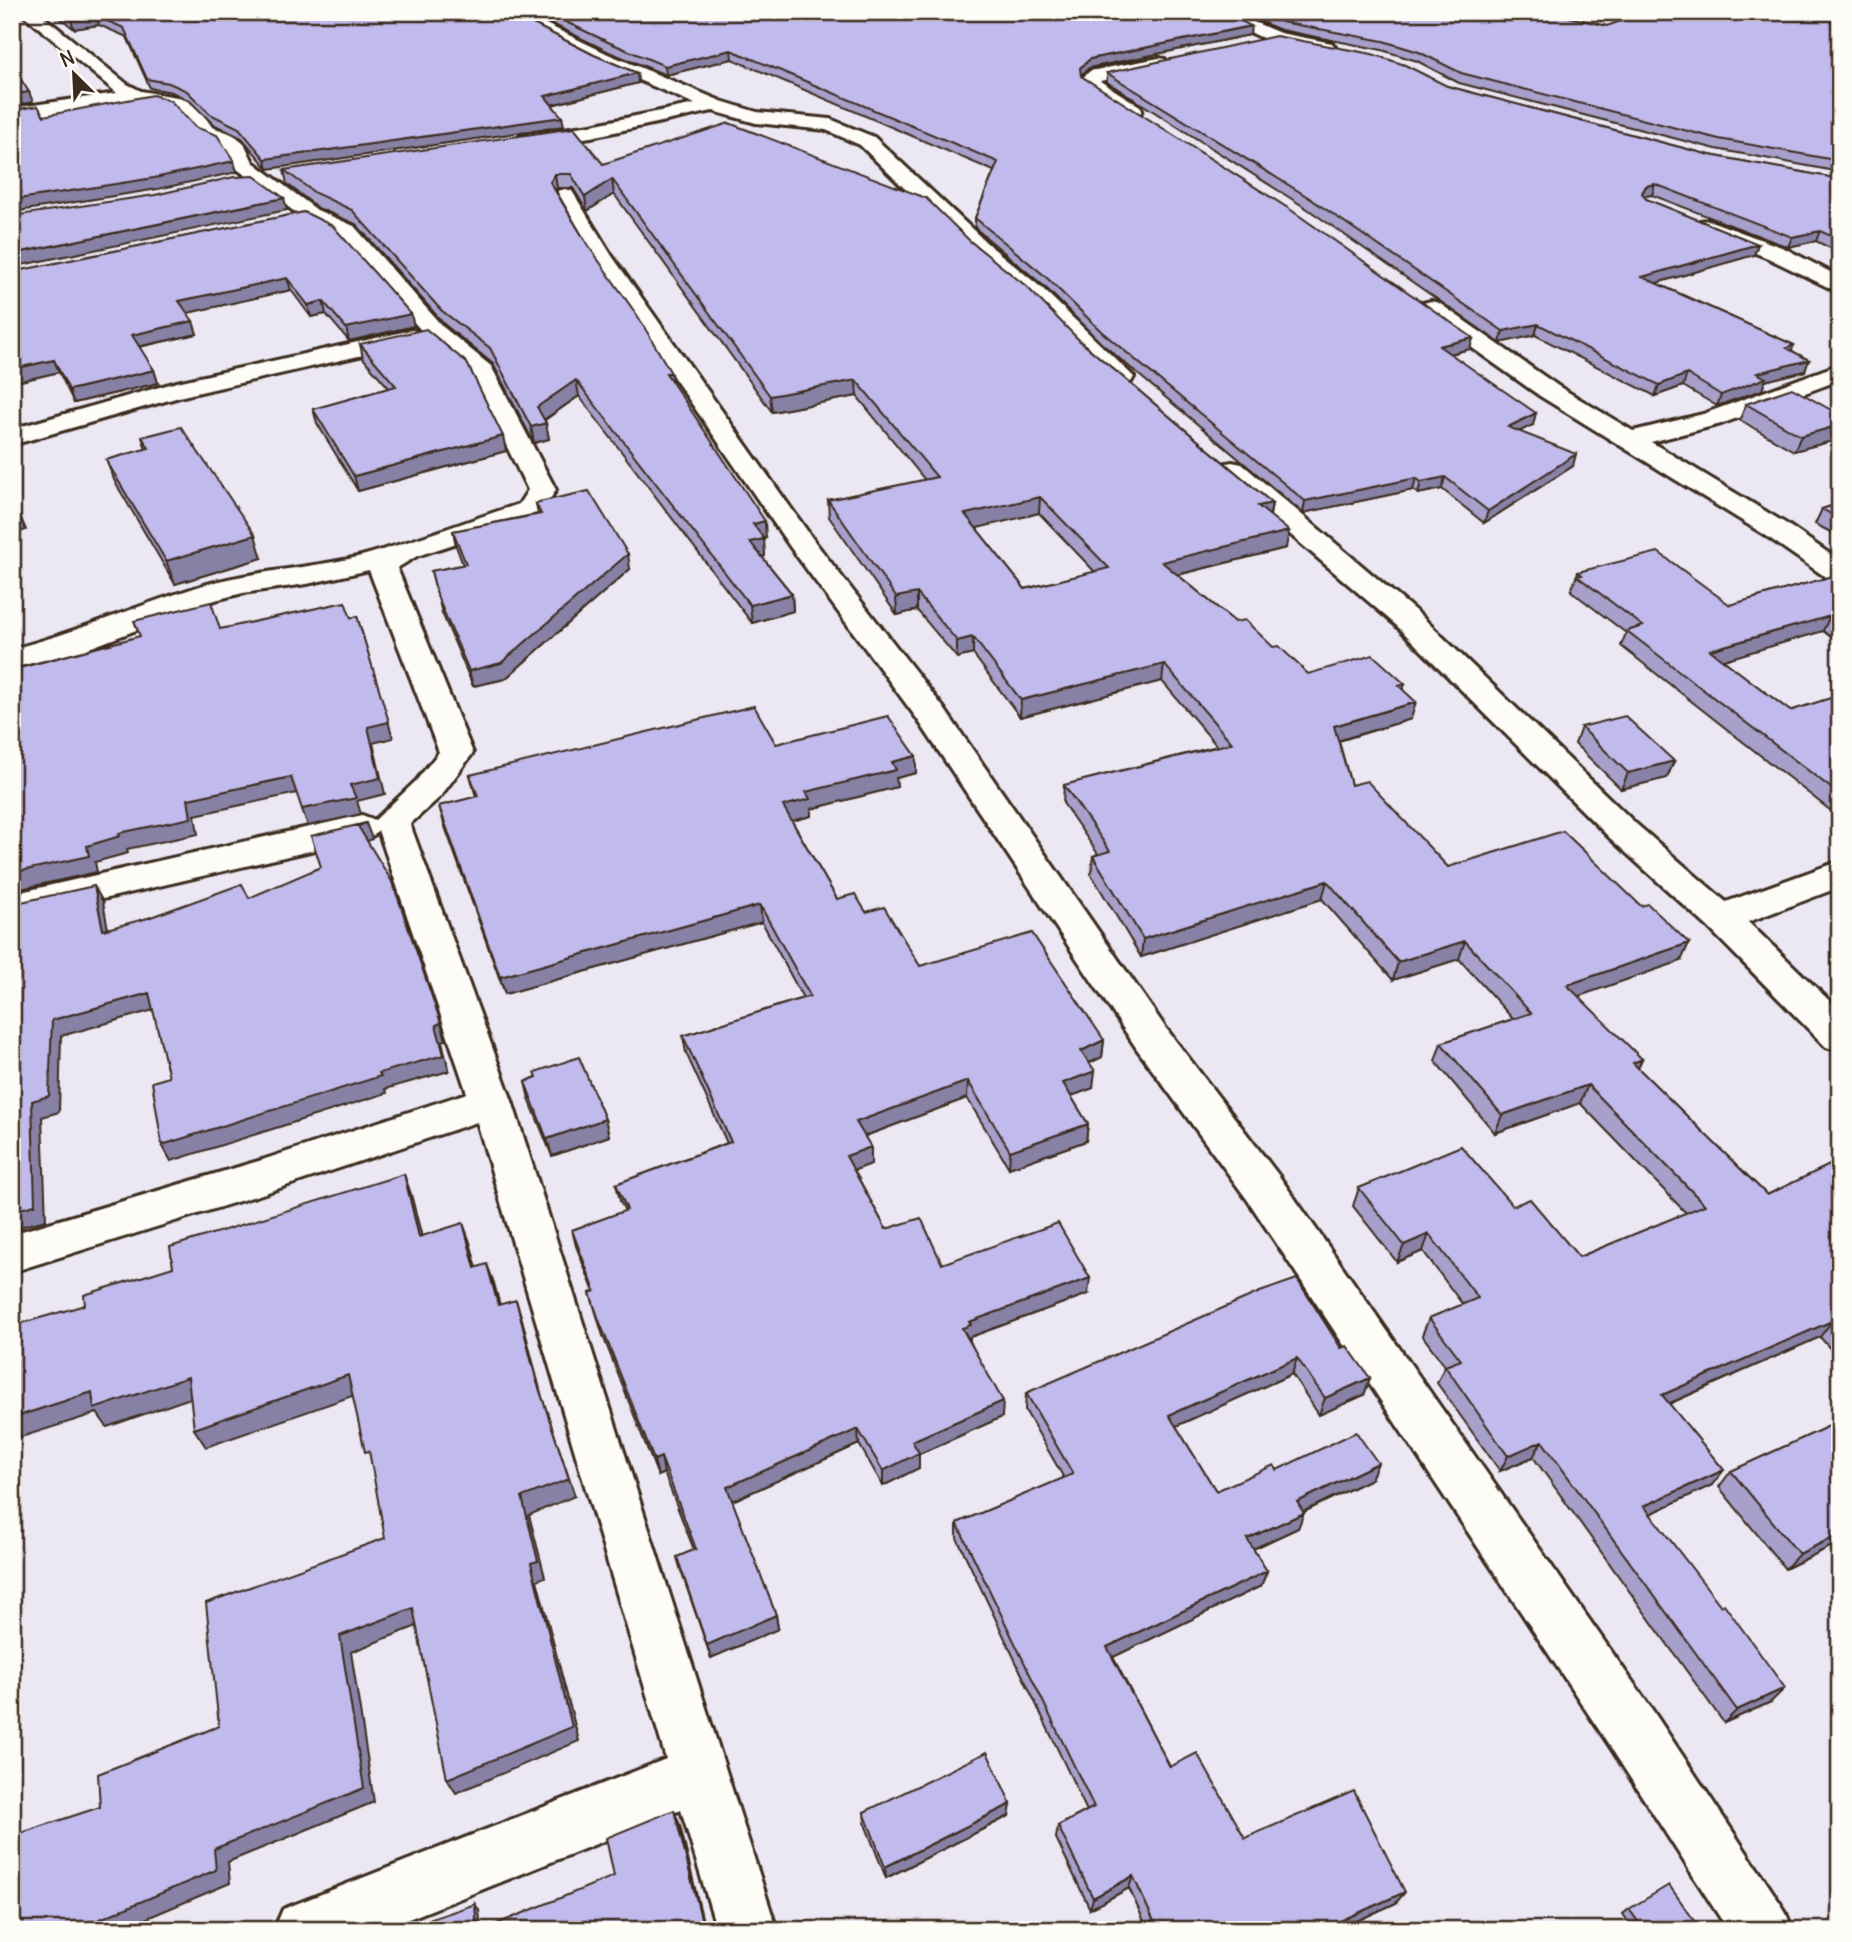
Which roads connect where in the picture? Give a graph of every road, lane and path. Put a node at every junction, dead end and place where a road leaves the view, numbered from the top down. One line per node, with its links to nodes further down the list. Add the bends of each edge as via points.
1 (28, 12): 8 (street)
2 (507, 12): 9 (street)
3 (1215, 12): 4 (street)
4 (1275, 37): 5 (street); 6 (street)
5 (1239, 46)
6 (1350, 52)
7 (1180, 59): 11 (street, via 1090,79)
8 (136, 96): 10 (street); 17 (street, via 176,102 194,115 205,131 237,147 244,165 263,178 296,217 346,231)
9 (714, 105): 12 (street); 19 (street, via 756,117 830,125 867,141)
10 (12, 114)
11 (1152, 122)
12 (512, 142)
13 (565, 195): 36 (street, via 602,257 797,537 931,714 1151,1038 1264,1189)
14 (1688, 218): 15 (street, via 1776,253)
15 (1840, 286)
16 (1415, 298): 21 (street)
17 (435, 332): 20 (street, via 177,390); 23 (street, via 482,371 542,490 529,510)
18 (1840, 371): 21 (street, via 1725,415)
19 (1143, 395)
20 (12, 437)
21 (1629, 440): 24 (street)
22 (1206, 449): 29 (street, via 1408,620 1623,831)
23 (391, 557): 25 (street, via 241,584 73,643); 26 (street, via 382,567 456,753 428,789)
24 (1840, 574)
25 (12, 659)
26 (392, 821): 28 (street); 31 (street)
27 (1840, 873): 29 (street)
28 (12, 907)
29 (1721, 918): 30 (street)
30 (1840, 1036)
31 (491, 1101): 32 (street); 33 (street)
32 (12, 1253)
33 (701, 1774): 34 (street); 35 (street)
34 (304, 1930)
35 (747, 1930)
36 (1763, 1930)

